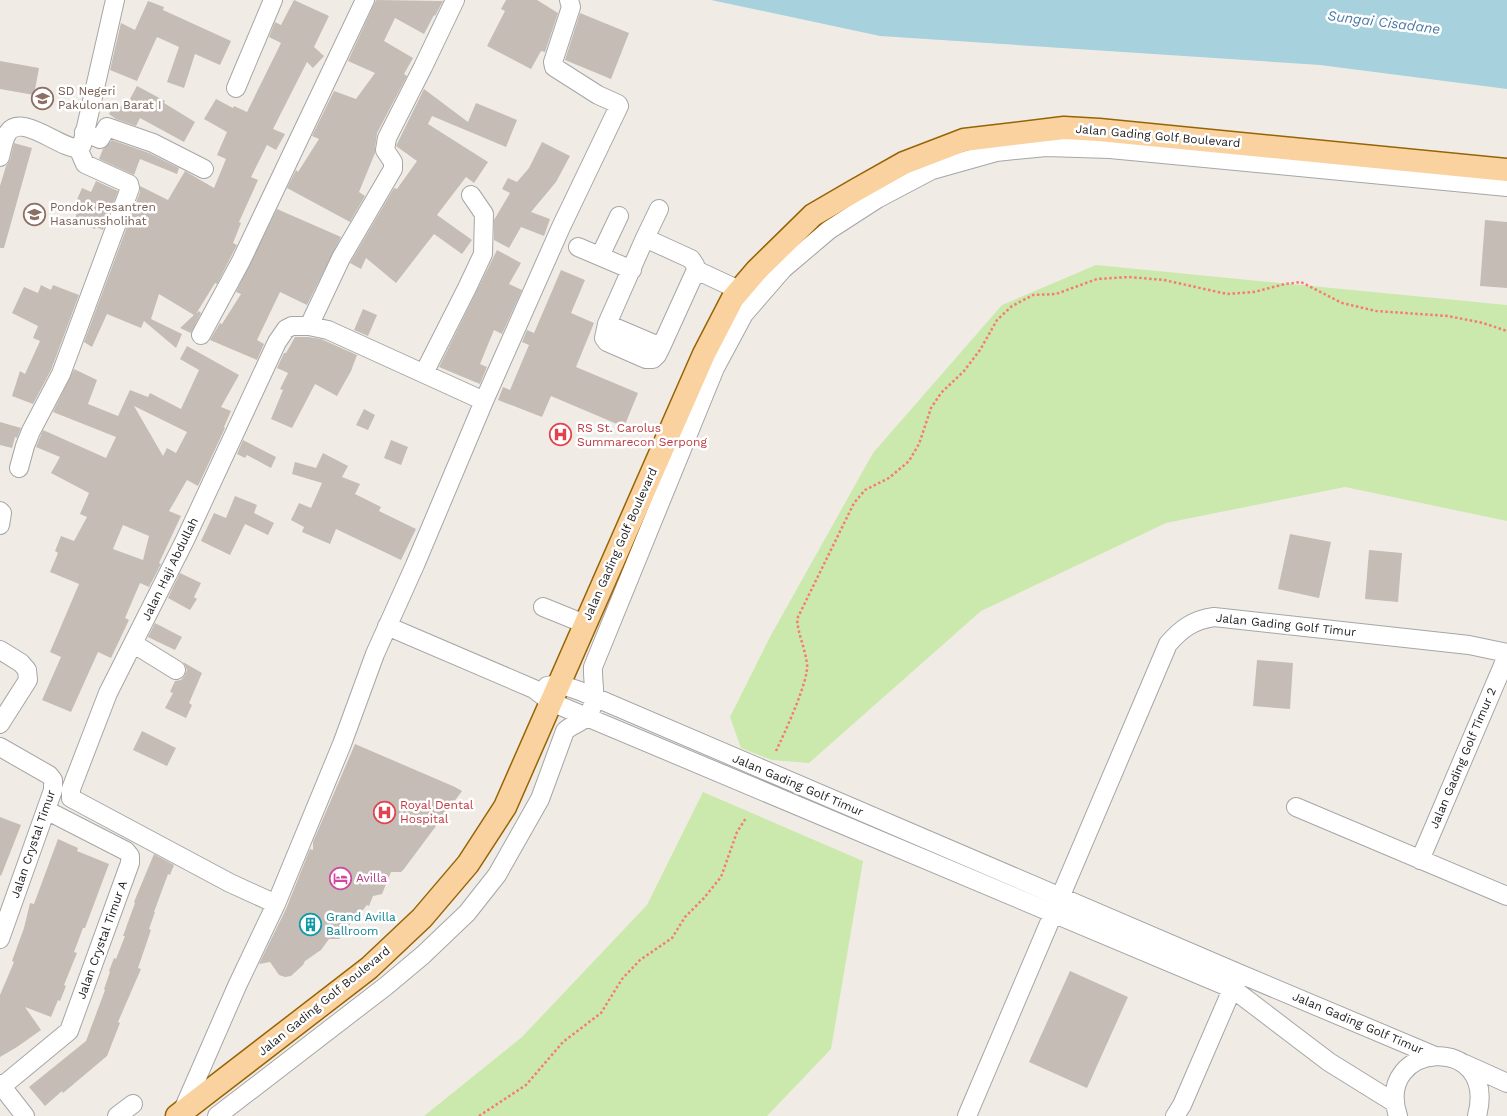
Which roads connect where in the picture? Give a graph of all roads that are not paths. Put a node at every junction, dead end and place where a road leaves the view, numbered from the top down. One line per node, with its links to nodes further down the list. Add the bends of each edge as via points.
1 (115, 0): 7 (street)
2 (274, 0): 6 (street)
3 (365, 0): 22 (street)
4 (455, 0): 21 (street, via 387,138 385,150 393,162 393,169 341,258)
5 (570, 0): 24 (street, via 571,7 552,62 554,67 619,106)
6 (236, 88)
7 (81, 140): 8 (street, via 71,147 45,134 18,126 6,135); 9 (street, via 100,139 107,127 153,143); 25 (street, via 85,164 129,184 130,188 62,374 24,446)
8 (0, 157)
9 (204, 169)
10 (1507, 170): 20 (main road, Jalan Gading Golf Boulevard, via 1064,128 964,140 904,163 813,216)
11 (1507, 187): 36 (street, Jalan Gading Golf Boulevard, via 1110,149 1046,147 996,152 932,170 877,198 829,230 783,269 744,314 715,368 593,667)
12 (471, 195): 23 (street, via 484,214 483,254)
13 (659, 209): 15 (street)
14 (618, 216): 17 (street)
15 (645, 238): 18 (street); 19 (street, via 691,259)
16 (578, 247): 17 (street)
17 (600, 256): 18 (street)
18 (632, 270): 19 (street, via 607,324 604,338 653,360 662,347)
19 (696, 270): 20 (street)
20 (739, 290): 30 (main road, Jalan Gading Golf Boulevard, via 704,354)
21 (309, 326): 23 (street, Jalan Haji Abdullah, via 328,330); 31 (street, Jalan Haji Abdullah, via 292,326 280,335)
22 (201, 335)
23 (424, 373): 24 (street, Jalan Haji Abdullah)
24 (484, 401): 29 (street)
25 (19, 468)
26 (0, 511): 27 (street)
27 (0, 525)
28 (541, 611): 30 (street)
29 (387, 626): 35 (street, Jalan Gading Golf Timur); 45 (street)
30 (583, 629): 35 (main road, Jalan Gading Golf Boulevard)
31 (134, 644): 34 (street); 45 (street, Jalan Haji Abdullah, via 108,693 71,789 71,798)
32 (0, 650): 38 (street, via 21,663 27,670 28,680)
33 (1507, 655): 42 (street, Jalan Gading Golf Timur 2); 44 (street, Jalan Gading Golf Timur, via 1468,645 1214,617 1201,619 1178,632 1168,644)
34 (176, 670)
35 (548, 691): 36 (street, Jalan Gading Golf Timur); 37 (street, Jalan Gading Golf Timur); 55 (main road, Jalan Gading Golf Boulevard, via 505,808 468,864 422,918 369,968)
36 (595, 698): 37 (street, Jalan Gading Golf Boulevard); 44 (street, Jalan Gading Golf Timur)
37 (587, 716): 46 (street, Jalan Gading Golf Timur); 58 (street, Jalan Gading Golf Boulevard, via 565,731 540,799 497,875 467,913 386,986)
38 (0, 724)
39 (0, 747): 41 (street, Jalan Crystal Timur, via 53,780)
40 (1296, 806): 42 (street)
41 (46, 810): 47 (street, Jalan Crystal Timur); 52 (street, Jalan Crystal Timur A, via 126,851 130,863 70,1031)
42 (1420, 860): 43 (street)
43 (1507, 896)
44 (1060, 897): 46 (street); 48 (street, Jalan Gading Golf Timur)
45 (276, 904): 55 (street)
46 (1052, 913): 48 (street, Jalan Gading Golf Timur); 59 (street)
47 (0, 939)
48 (1235, 981): 49 (street, Jalan Gading Golf Timur); 54 (street, Jalan Gading Golf Timur, via 1329,1062); 60 (street)
49 (1435, 1056): 50 (street, Jalan Gading Golf Timur, via 1450,1057); 54 (street, Jalan Gading Golf Timur, via 1422,1058 1400,1076)
50 (1462, 1063): 51 (street, Jalan Gading Golf Timur); 61 (street, via 1473,1074 1479,1087)
51 (1507, 1083)
52 (1, 1086): 56 (street)
53 (133, 1104): 57 (street)
54 (1396, 1110)
55 (179, 1114)
56 (25, 1116)
57 (117, 1116)
58 (217, 1116)
59 (967, 1116)
60 (1175, 1116)
61 (1477, 1116)

